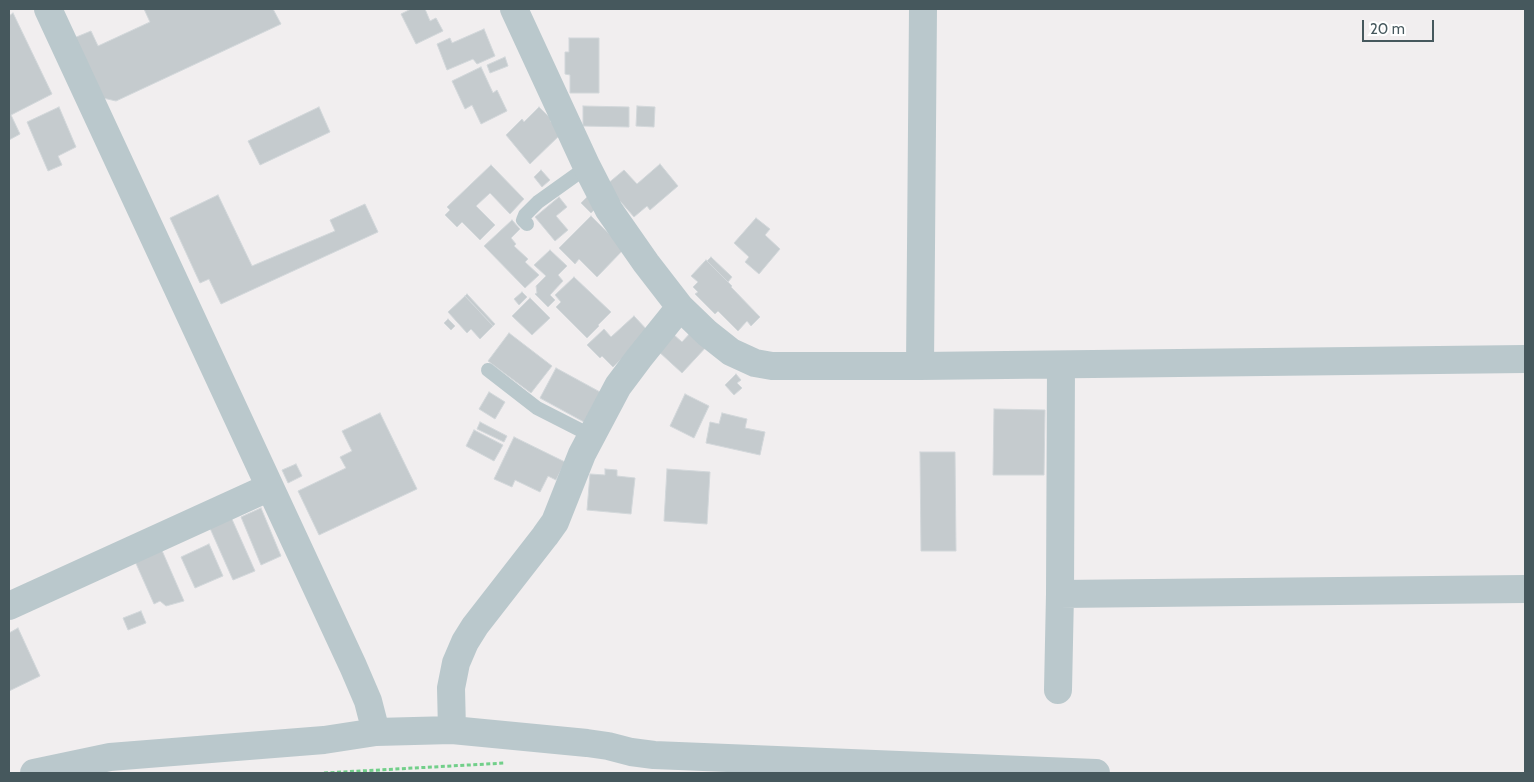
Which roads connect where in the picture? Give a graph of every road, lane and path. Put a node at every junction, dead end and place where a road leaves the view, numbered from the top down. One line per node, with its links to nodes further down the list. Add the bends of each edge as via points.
1 (48, 9): 12 (street)
2 (514, 9): 4 (street)
3 (923, 9): 9 (street)
4 (587, 167): 5 (lane, via 538,202 525,215); 6 (street, via 609,210)
5 (527, 224)
6 (680, 308): 9 (street, via 731,352 755,363 772,366); 11 (street, via 618,386)
7 (1525, 359): 8 (street)
8 (1060, 364): 9 (street); 14 (street)
9 (920, 366)
10 (488, 370): 11 (lane, via 537,408)
11 (592, 436): 17 (street, via 554,522 465,642 451,688)
12 (270, 487): 15 (street); 18 (street, via 353,666 368,701)
13 (1525, 589): 14 (street)
14 (1060, 594): 16 (street)
15 (9, 606)
16 (1058, 690)
17 (452, 730): 18 (street); 22 (street, via 608,746 654,755)
18 (376, 732): 20 (street, via 324,740 110,757)
19 (510, 763): 21 (path)
20 (34, 773)
21 (324, 773)
22 (1096, 773)

